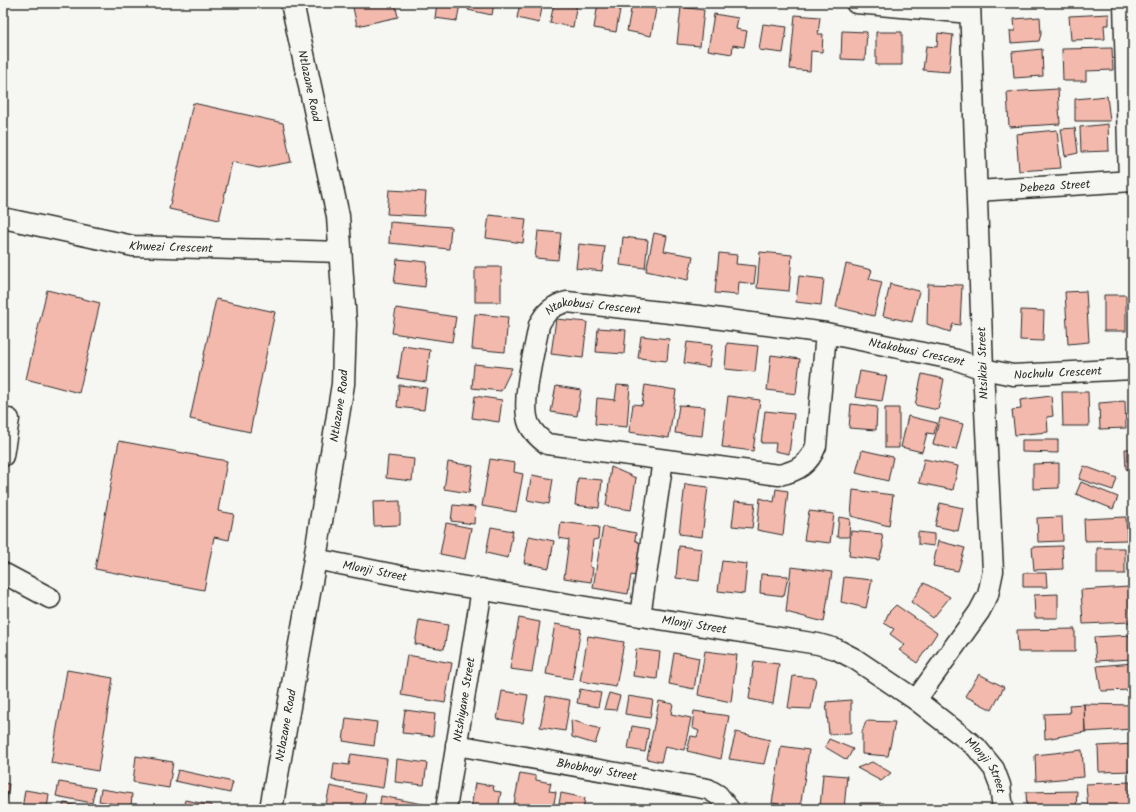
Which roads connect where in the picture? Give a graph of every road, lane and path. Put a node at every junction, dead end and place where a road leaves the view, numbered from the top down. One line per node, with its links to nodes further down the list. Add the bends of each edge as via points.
1 (292, 3): 8 (street, Ntlazane Road, via 338,216)
2 (856, 3): 4 (street)
3 (1124, 3): 5 (street)
4 (970, 8): 6 (street, Ntsikizi Street)
5 (1131, 181): 6 (street, Debeza Street)
6 (977, 191): 10 (street, Ntsikizi Street)
7 (3, 218): 8 (street, Khwezi Crescent, via 133,246)
8 (341, 252): 15 (street, Ntlazane Road, via 345,323 343,384)
9 (826, 333): 10 (street, Ntakobusi Crescent, via 957,360); 14 (street, Ntakobusi Crescent, via 816,446 812,457 802,467 779,475); 14 (street, Ntakobusi Crescent, via 567,302 551,308 539,325 526,402 529,424 537,436 548,444)
10 (983, 369): 11 (street, Nochulu Crescent, via 1013,375); 20 (street, Ntsikizi Street, via 993,571 991,583 979,612)
11 (1133, 369)
12 (9, 419): 13 (street)
13 (3, 456)
14 (663, 460): 19 (street)
15 (315, 559): 17 (street, Mlonji Street); 22 (street, Ntlazane Road)
16 (3, 573): 18 (street)
17 (482, 589): 19 (street, Mlonji Street); 21 (street, Ntshiyane Street)
18 (50, 598)
19 (640, 616): 20 (street, Mlonji Street, via 836,649)
20 (916, 700): 25 (street, Mlonji Street, via 976,746 987,758 1000,785)
21 (456, 745): 23 (street, Ntshiyane Street); 24 (street, Bhobhoyi Street, via 708,789 718,795)
22 (271, 809)
23 (446, 809)
24 (729, 809)
25 (1003, 809)

